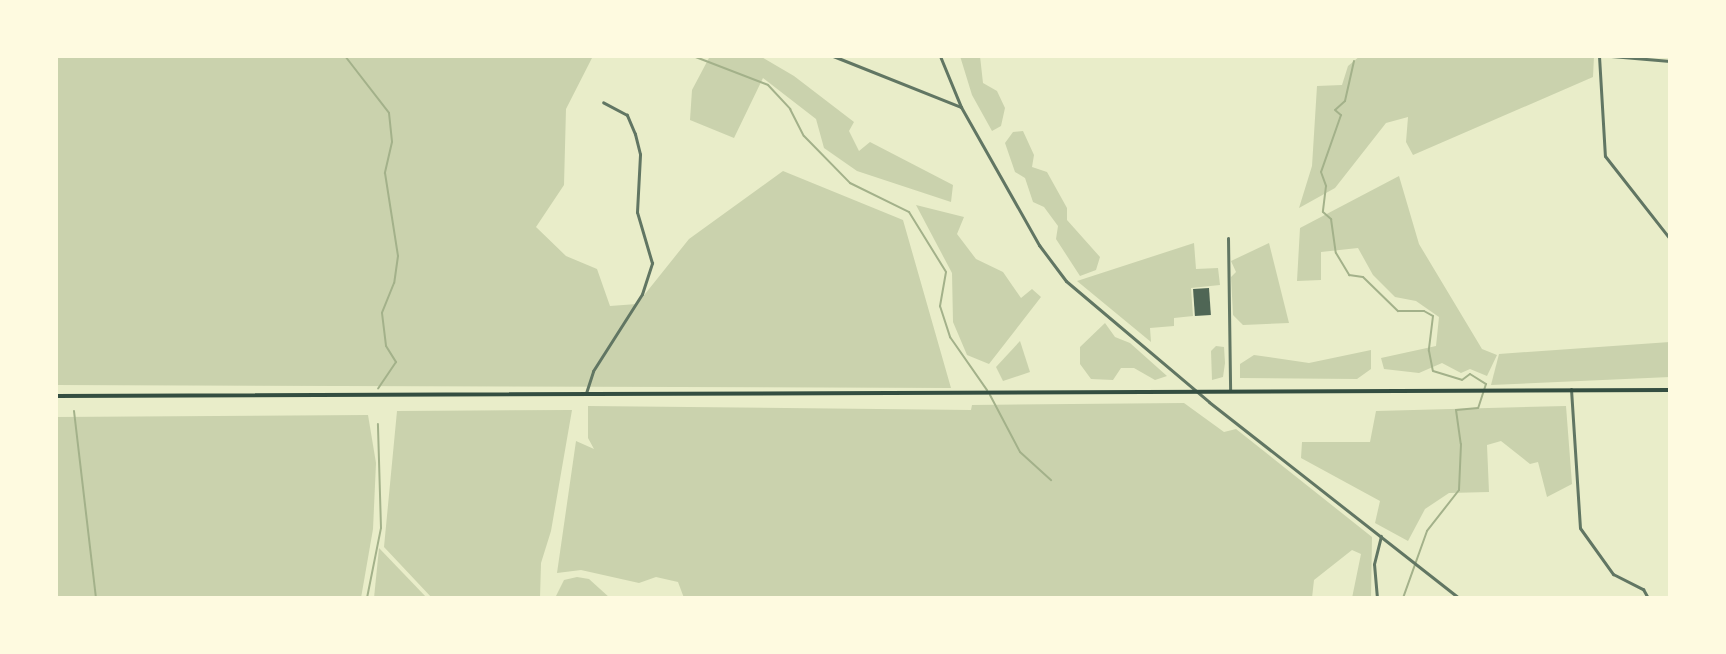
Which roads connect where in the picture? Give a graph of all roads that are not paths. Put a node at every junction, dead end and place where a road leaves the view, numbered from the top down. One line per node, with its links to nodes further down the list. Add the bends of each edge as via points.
1 (833, 56): 7 (street)
2 (940, 56): 7 (street)
3 (1599, 56): 9 (street, via 1605,156)
4 (1611, 56): 5 (street)
5 (1670, 61)
6 (603, 102): 14 (street, via 627,115 635,134 640,154 637,212 652,263 642,294 593,371)
7 (961, 107): 12 (street, via 1057,271)
8 (1228, 238): 13 (street)
9 (1670, 239)
10 (1571, 389): 11 (main road); 13 (main road); 19 (street, via 1580,528 1613,574 1643,589)
11 (1670, 390)
12 (1198, 392): 13 (main road); 14 (main road); 16 (street)
13 (1230, 392)
14 (585, 393): 15 (main road)
15 (56, 396)
16 (1381, 536): 17 (street, via 1374,564); 18 (street)
17 (1377, 598)
18 (1459, 598)
19 (1648, 598)

